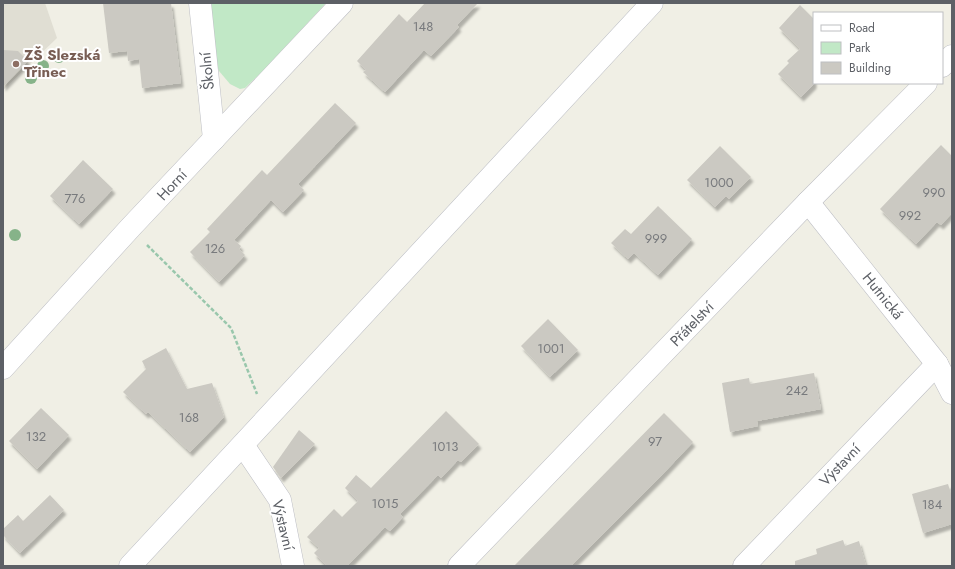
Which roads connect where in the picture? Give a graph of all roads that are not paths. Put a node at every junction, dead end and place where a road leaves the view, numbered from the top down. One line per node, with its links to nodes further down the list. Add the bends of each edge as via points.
1 (200, 3): 7 (street, Školní)
2 (342, 3): 7 (street, Horní)
3 (652, 3): 12 (street)
4 (952, 56): 5 (street)
5 (943, 65)
6 (925, 84): 8 (street, Přátelství)
7 (214, 140): 10 (street, Horní)
8 (808, 202): 9 (street, Hutnická); 15 (street, Přátelství)
9 (937, 364): 11 (street, Hutnická); 16 (street, Výstavní)
10 (3, 368)
11 (952, 393)
12 (243, 445): 13 (street); 14 (street, Výstavní, via 280,500)
13 (130, 566)
14 (293, 566)
15 (459, 566)
16 (744, 566)

